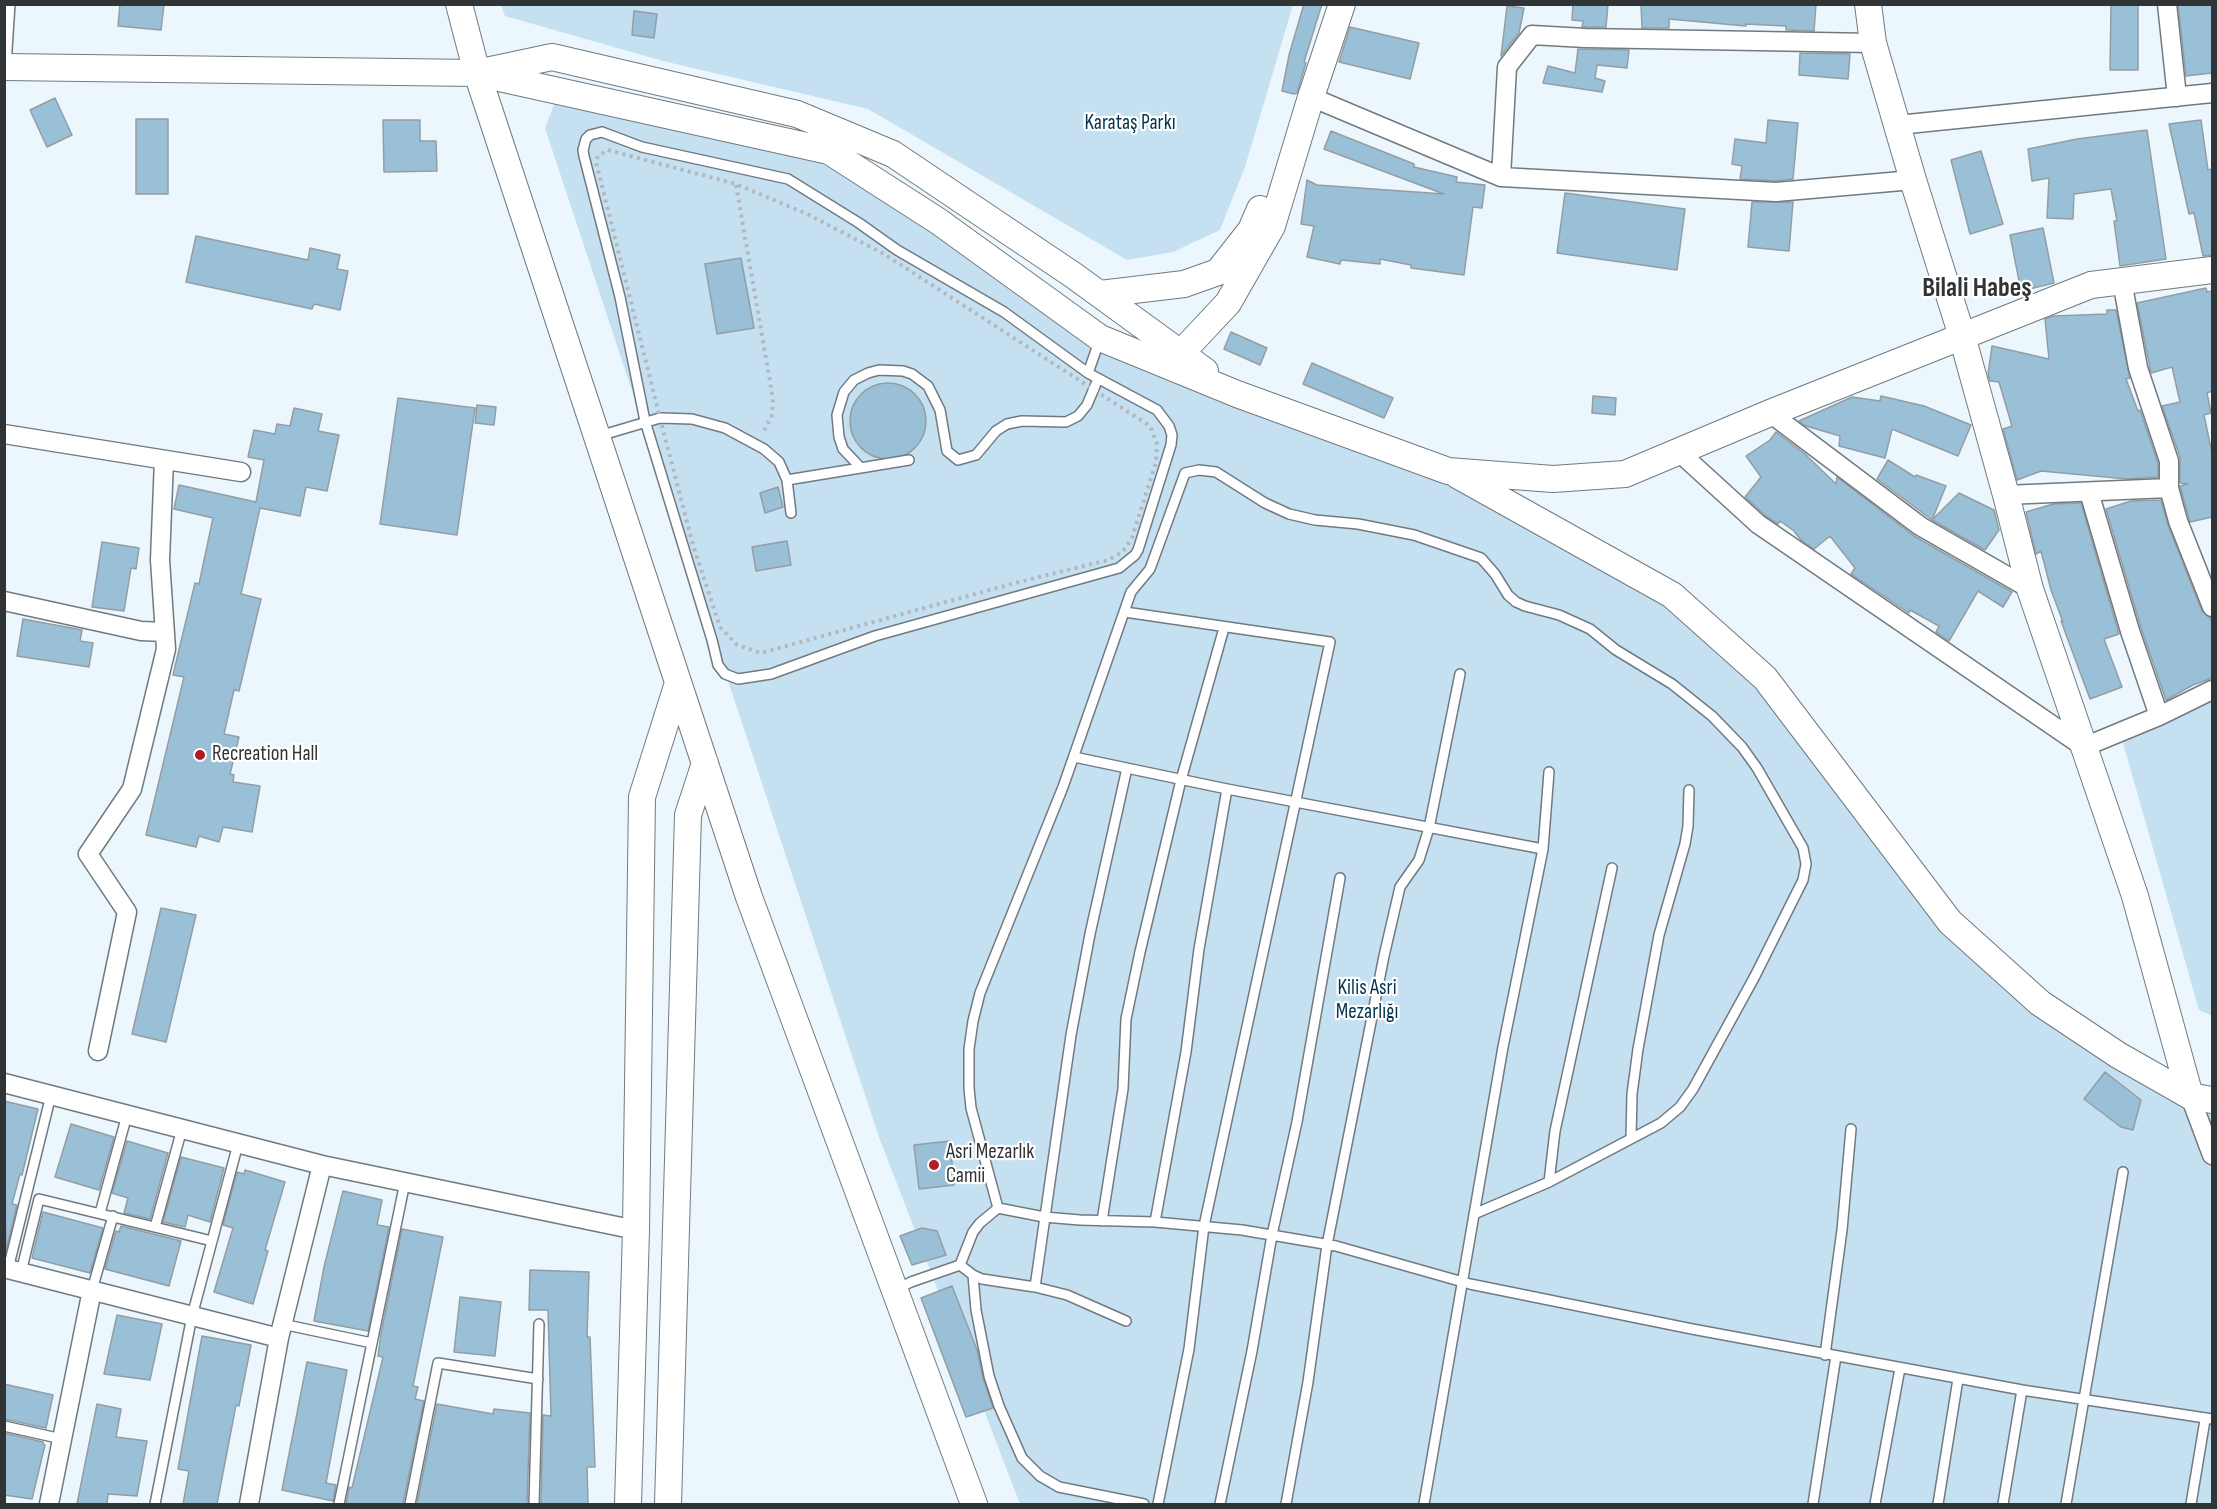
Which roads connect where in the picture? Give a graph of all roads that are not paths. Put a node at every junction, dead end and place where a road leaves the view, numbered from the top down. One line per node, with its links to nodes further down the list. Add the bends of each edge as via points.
1 (10, 4): 7 (lane)
2 (459, 4): 8 (street)
3 (1342, 4): 10 (street)
4 (1868, 4): 6 (street)
5 (2167, 4): 11 (street)
6 (1873, 43): 12 (street); 13 (street, via 1532,35 1507,68)
7 (5, 67): 8 (street)
8 (477, 73): 17 (street, via 552,57 797,114 893,154); 19 (street, via 829,151 938,222); 26 (street)
9 (2212, 93): 11 (street)
10 (1311, 97): 13 (street); 17 (street, via 1251,230 1218,272 1184,284); 20 (street, via 1272,226 1228,303)
11 (2177, 98): 12 (street)
12 (1898, 125): 14 (street)
13 (1501, 177): 14 (street, via 1776,192)
14 (1913, 180): 18 (street)
15 (2212, 270): 16 (street)
16 (2122, 281): 18 (street, via 2091,285); 34 (street, via 2138,368 2169,461)
17 (1100, 294): 20 (street)
18 (1962, 336): 23 (street); 36 (street)
19 (1100, 338): 20 (street); 21 (lane)
20 (1176, 360): 31 (street, via 1238,394)
21 (1088, 374): 22 (lane); 24 (lane, via 1004,312 897,250 788,179 596,133 586,139 583,150 620,297)
22 (1098, 379): 24 (lane, via 1157,410 1172,435 1138,550 1126,564 875,636 771,674 738,679 724,674 718,666); 30 (lane, via 1078,416 1066,422 1007,424 975,455 958,460 947,451 940,410 928,386 903,371 868,373 854,380 844,392 837,415 843,449)
23 (1770, 413): 27 (street); 38 (street, via 1920,526)
24 (645, 421): 26 (lane); 33 (lane, via 675,418 725,428 764,449 778,462)
25 (4, 434): 28 (street)
26 (597, 437): 45 (street)
27 (1679, 452): 31 (street, via 1625,474 1553,479); 48 (street, via 1758,524)
28 (164, 459): 32 (street); 43 (street, via 160,560)
29 (909, 460): 30 (lane)
30 (860, 466): 33 (lane)
31 (1448, 471): 64 (street, via 1672,595 1765,678 1950,922 2040,1003 2118,1055)
32 (241, 472)
33 (788, 480): 37 (lane)
34 (2169, 488): 35 (street); 40 (street)
35 (2089, 492): 36 (street); 47 (street)
36 (2006, 495): 38 (street)
37 (791, 513)
38 (2030, 589): 48 (street)
39 (4, 601): 43 (street, via 141,631)
40 (2212, 607)
41 (1125, 612): 42 (lane); 49 (lane); 68 (lane, via 1131,592 1150,569 1185,473 1208,470 1289,514 1414,536 1481,558 1516,602 1590,629 1672,684 1724,728 1757,768 1803,848 1805,872 1755,976 1687,1099 1672,1115)
42 (1224, 628): 53 (lane); 56 (lane, via 1330,642)
43 (165, 632): 61 (street, via 166,649 132,789 88,854 127,912)
44 (1460, 674): 57 (lane)
45 (678, 683): 50 (street); 84 (street, via 642,797)
46 (2212, 690): 47 (street)
47 (2159, 716): 48 (street)
48 (2084, 747): 64 (street)
49 (1074, 757): 51 (lane); 75 (lane, via 990,966 973,1021 971,1108)
50 (705, 763): 94 (street, via 749,897); 117 (street, via 688,815)
51 (1127, 768): 53 (lane); 79 (lane, via 1077,1002)
52 (1549, 772): 58 (lane)
53 (1181, 780): 54 (lane); 80 (lane, via 1126,1019 1123,1089)
54 (1227, 789): 56 (lane); 81 (lane)
55 (1689, 790): 68 (lane, via 1685,844 1659,935 1638,1049)
56 (1296, 802): 57 (lane); 82 (lane)
57 (1429, 828): 58 (lane); 87 (lane, via 1419,860 1400,887)
58 (1543, 849): 77 (lane)
59 (1612, 868): 74 (lane, via 1556,1131)
60 (1340, 878): 85 (lane, via 1297,1122)
61 (98, 1052)
62 (4, 1083): 63 (street)
63 (51, 1095): 65 (street); 89 (lane)
64 (2201, 1098): 70 (street)
65 (127, 1114): 66 (street); 76 (lane)
66 (182, 1129): 69 (street); 83 (lane)
67 (1851, 1129): 100 (lane)
68 (1631, 1138): 74 (lane)
69 (238, 1144): 71 (street); 86 (lane)
70 (2212, 1155)
71 (322, 1166): 73 (street); 98 (street)
72 (2123, 1172): 106 (lane)
73 (405, 1182): 84 (street); 99 (lane)
74 (1549, 1182): 77 (lane)
75 (998, 1208): 79 (lane); 88 (lane, via 973,1232)
76 (100, 1213): 78 (lane); 89 (lane, via 39,1198)
77 (1474, 1215): 91 (lane)
78 (113, 1216): 83 (lane); 93 (lane)
79 (1044, 1217): 80 (lane); 92 (lane)
80 (1102, 1221): 81 (lane)
81 (1155, 1222): 82 (lane)
82 (1204, 1226): 85 (lane); 120 (lane, via 1189,1350)
83 (155, 1227): 86 (lane)
84 (636, 1230): 116 (street)
85 (1272, 1235): 87 (lane); 121 (lane)
86 (212, 1240): 95 (lane)
87 (1327, 1245): 91 (lane); 122 (lane)
88 (960, 1265): 90 (lane); 94 (lane)
89 (11, 1269): 93 (street)
90 (973, 1275): 92 (lane); 119 (lane, via 989,1376 1022,1458 1040,1476 1059,1487)
91 (1463, 1282): 100 (lane); 123 (lane)
92 (1035, 1287): 96 (lane, via 1067,1295)
93 (92, 1290): 95 (street); 109 (street)
94 (894, 1290): 118 (street)
95 (192, 1316): 98 (street); 111 (lane)
96 (1126, 1321)
97 (539, 1324): 103 (lane)
98 (280, 1331): 99 (lane); 112 (street)
99 (372, 1343): 113 (lane)
100 (1826, 1355): 101 (lane)
101 (1836, 1356): 102 (lane); 124 (lane)
102 (1900, 1368): 104 (lane); 125 (lane)
103 (538, 1379): 114 (lane, via 438,1363); 115 (lane)
104 (1958, 1379): 105 (lane); 126 (lane)
105 (2022, 1390): 106 (lane); 127 (lane)
106 (2083, 1400): 107 (lane); 128 (lane)
107 (2209, 1419): 129 (lane)
108 (4, 1426): 109 (lane)
109 (62, 1439): 110 (street)
110 (49, 1504)
111 (155, 1504)
112 (249, 1504)
113 (339, 1504)
114 (410, 1504)
115 (534, 1504)
116 (628, 1504)
117 (668, 1504)
118 (974, 1504)
119 (1144, 1504)
120 (1158, 1504)
121 (1220, 1504)
122 (1286, 1504)
123 (1424, 1504)
124 (1813, 1504)
125 (1875, 1504)
126 (1938, 1504)
127 (2003, 1504)
128 (2066, 1504)
129 (2191, 1504)

